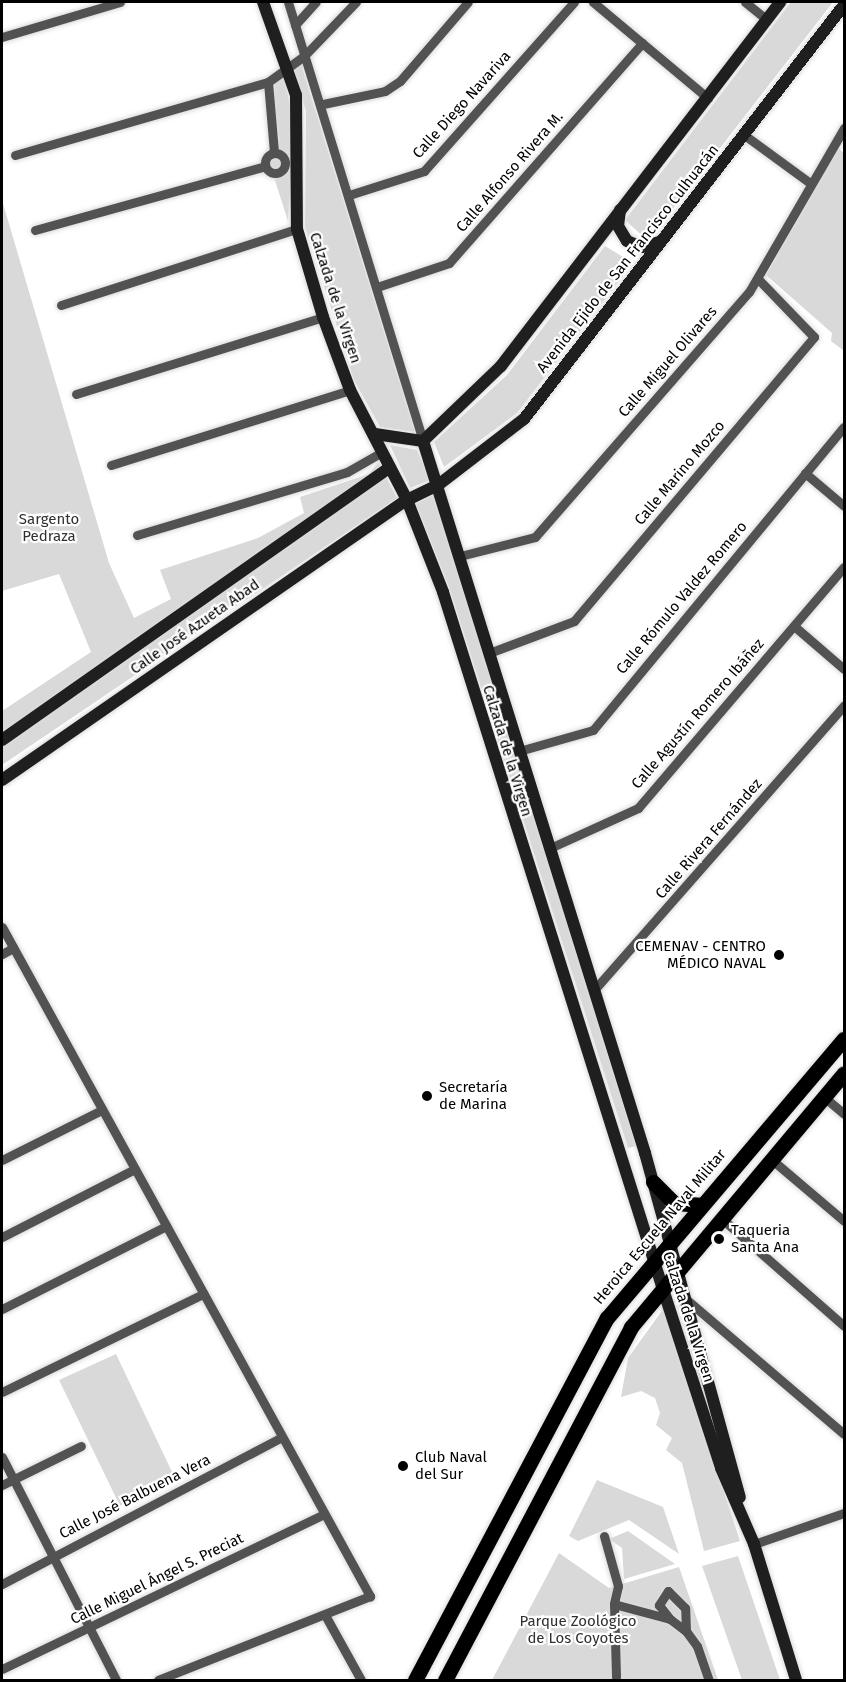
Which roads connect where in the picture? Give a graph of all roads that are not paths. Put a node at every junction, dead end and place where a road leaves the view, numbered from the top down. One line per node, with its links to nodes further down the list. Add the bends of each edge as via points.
1 (120, 2): 14 (street)
2 (263, 2): 17 (main road, Calzada de la Virgen)
3 (288, 2): 13 (street, Calzada de la Virgen)
4 (316, 2): 13 (street)
5 (356, 2): 16 (street)
6 (468, 2): 20 (street, via 400,81 385,91)
7 (574, 2): 28 (street, Calle Diego Navariva, via 424,171)
8 (593, 2): 15 (street)
9 (745, 2): 12 (street)
10 (780, 2): 12 (main road)
11 (844, 6): 22 (main road, Avenida Ejido de San Francisco Culhuacán)
12 (766, 19): 19 (main road)
13 (295, 25): 16 (street, Calzada de la Virgen)
14 (2, 37)
15 (642, 43): 19 (street); 34 (street, Calle Alfonso Rivera M., via 449,263)
16 (304, 56): 17 (street); 20 (street, Calzada de la Virgen)
17 (286, 67): 18 (street); 30 (main road, Calzada de la Virgen, via 296,95 300,143)
18 (268, 82): 24 (street); 25 (street)
19 (708, 98): 29 (main road)
20 (323, 104): 28 (street, Calzada de la Virgen)
21 (844, 128): 23 (street, Calle Miguel Olivares)
22 (743, 134): 27 (street); 32 (main road, Avenida Ejido de San Francisco Culhuacán)
23 (841, 139): 27 (street, Calle Miguel Olivares)
24 (274, 152): 26 (street); 26 (street, via 285,160 284,169 271,173)
25 (15, 155)
26 (265, 166): 31 (street)
27 (810, 183): 33 (street, Calle Miguel Olivares)
28 (350, 195): 34 (street, Calzada de la Virgen)
29 (624, 204): 32 (main road, via 618,226 627,241 648,247); 41 (main road, via 501,366)
30 (297, 229): 35 (street); 36 (main road, Calzada de la Virgen)
31 (35, 230)
32 (666, 235): 46 (main road, Avenida Ejido de San Francisco Culhuacán, via 524,419)
33 (758, 279): 50 (street, Calle Miguel Olivares, via 535,537); 53 (street, Calle Marino Mozco, via 814,337 574,621)
34 (377, 287): 41 (street, Calzada de la Virgen)
35 (61, 305)
36 (323, 317): 37 (main road, Calzada de la Virgen); 38 (street)
37 (350, 390): 40 (main road, Calzada de la Virgen); 43 (street)
38 (76, 394)
39 (844, 427): 45 (street, Calle Rómulo Valdez Romero)
40 (375, 434): 41 (main road); 42 (main road, Calzada de la Virgen)
41 (423, 441): 46 (main road, Calzada de la Virgen)
42 (382, 452): 44 (main road, Calzada de la Virgen); 49 (street, via 346,472)
43 (111, 465)
44 (390, 467): 47 (main road, Calzada de la Virgen); 56 (main road, Calle José Azueta Abad)
45 (805, 473): 48 (street); 59 (street, Calle Rómulo Valdez Romero, via 593,730)
46 (438, 485): 47 (main road, Avenida Ejido de San Francisco Culhuacán); 50 (main road, Calzada de la Virgen)
47 (407, 500): 60 (main road, Calle José Azueta Abad); 81 (main road, Calzada de la Virgen, via 442,592)
48 (844, 506)
49 (137, 535)
50 (460, 556): 53 (main road, Calzada de la Virgen)
51 (844, 567): 52 (street, Calle Agustín Romero Ibáñez)
52 (794, 626): 54 (street); 61 (street, Calle Agustín Romero Ibáñez, via 638,808)
53 (489, 652): 59 (main road, Calzada de la Virgen)
54 (844, 669)
55 (844, 705): 65 (street, Calle Rivera Fernández)
56 (21, 726): 57 (street); 58 (main road, Calle José Azueta Abad)
57 (2, 731)
58 (2, 740)
59 (519, 751): 61 (main road, Calzada de la Virgen)
60 (2, 780)
61 (550, 848): 65 (main road, Calzada de la Virgen)
62 (2, 927): 63 (street)
63 (13, 948): 64 (street); 69 (street)
64 (2, 954)
65 (594, 990): 74 (main road, Calzada de la Virgen)
66 (844, 1039): 75 (main road, Heroica Escuela Naval Militar)
67 (844, 1073): 68 (main road)
68 (824, 1097): 70 (street); 71 (main road)
69 (102, 1110): 72 (street); 73 (street)
70 (844, 1114)
71 (771, 1159): 76 (main road); 77 (street)
72 (2, 1160)
73 (135, 1169): 78 (street); 79 (street)
74 (653, 1182): 75 (main road, via 674,1203); 80 (main road, Calzada de la Virgen)
75 (700, 1205): 80 (main road, Heroica Escuela Naval Militar)
76 (720, 1217): 82 (main road); 87 (street)
77 (844, 1221)
78 (166, 1226): 84 (street); 86 (street)
79 (2, 1237)
80 (669, 1240): 81 (main road, Heroica Escuela Naval Militar); 82 (main road, Calzada de la Virgen)
81 (654, 1260): 83 (main road, Calzada de la Virgen); 99 (main road, Heroica Escuela Naval Militar, via 607,1318)
82 (677, 1267): 83 (main road); 85 (main road, Calzada de la Virgen)
83 (662, 1286): 95 (main road, Calzada de la Virgen, via 721,1468); 101 (main road, via 611,1360)
84 (203, 1294): 88 (street); 90 (street)
85 (687, 1300): 89 (street); 95 (main road, Calzada de la Virgen)
86 (2, 1309)
87 (844, 1326)
88 (2, 1392)
89 (844, 1434)
90 (282, 1437): 97 (street); 102 (street, Calle José Balbuena Vera)
91 (81, 1446): 93 (street)
92 (2, 1457): 93 (street)
93 (13, 1479): 94 (street); 102 (street)
94 (2, 1485)
95 (742, 1512): 100 (main road, Calzada de la Virgen)
96 (844, 1513): 100 (street)
97 (324, 1514): 105 (street, via 370,1596); 107 (street, Calle Miguel Ángel S. Preciat)
98 (604, 1536): 104 (street, via 618,1586)
99 (487, 1537): 101 (main road); 114 (main road, Heroica Escuela Naval Militar)
100 (754, 1544): 117 (main road, Calzada de la Virgen)
101 (513, 1549): 115 (main road)
102 (53, 1557): 103 (street, Calle José Balbuena Vera); 107 (street)
103 (2, 1584)
104 (614, 1604): 106 (street); 110 (street)
105 (325, 1616): 112 (street); 113 (street)
106 (670, 1619): 108 (street); 108 (street, via 659,1605 668,1591 685,1608)
107 (89, 1629): 109 (street, Calle Miguel Ángel S. Preciat); 111 (street)
108 (686, 1632): 116 (street, via 697,1646)
109 (2, 1669)
110 (616, 1677)
111 (116, 1680)
112 (158, 1680)
113 (361, 1680)
114 (415, 1680)
115 (445, 1680)
116 (709, 1680)
117 (795, 1680)

